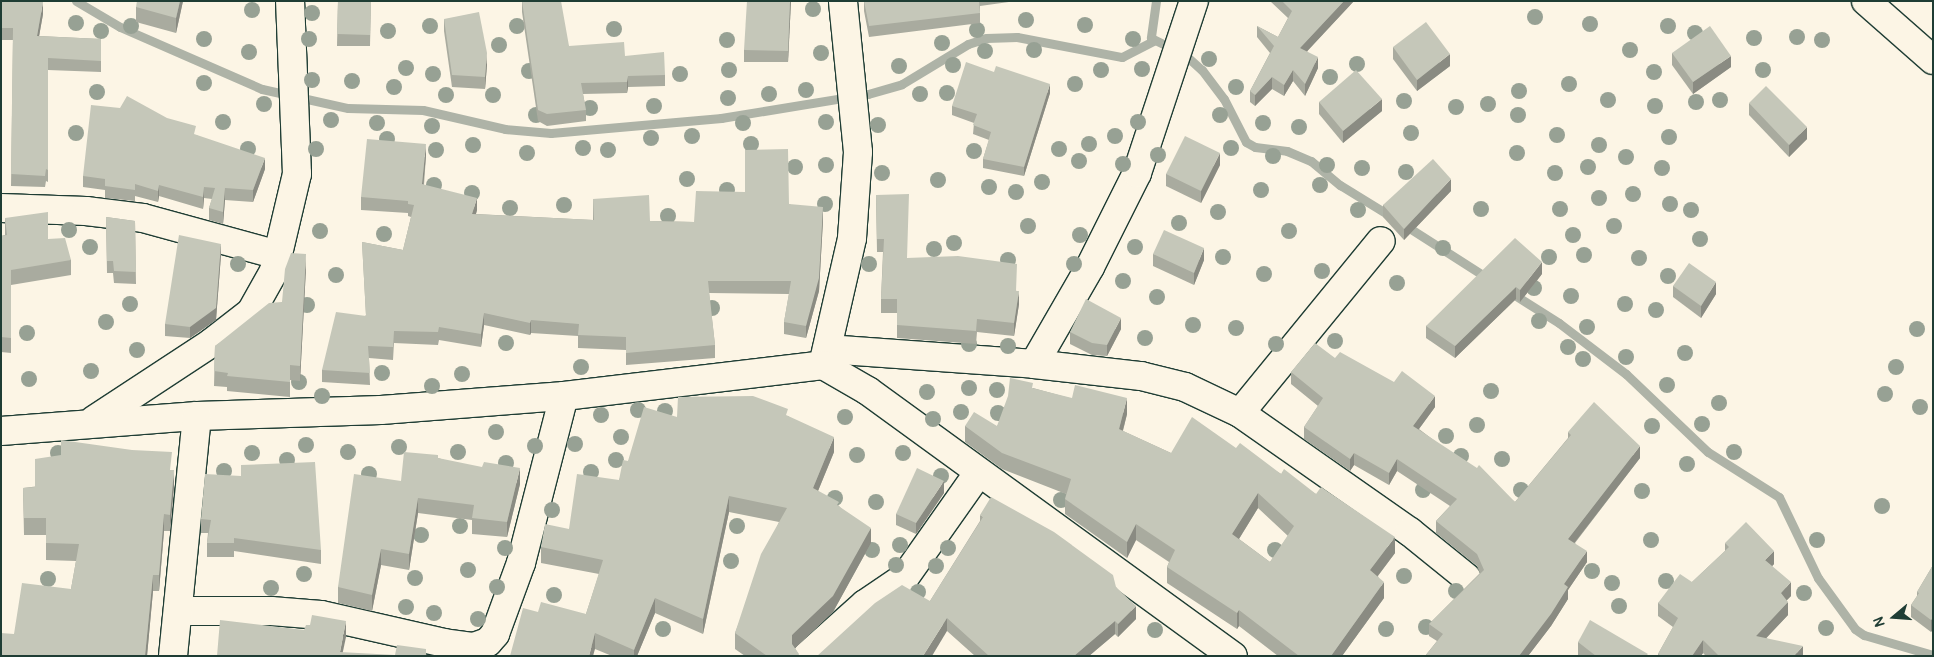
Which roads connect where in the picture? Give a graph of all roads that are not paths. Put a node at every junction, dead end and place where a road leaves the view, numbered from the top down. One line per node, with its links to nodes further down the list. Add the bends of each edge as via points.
1 (290, 1): 8 (street, via 297,174)
2 (843, 1): 9 (street, via 858,152 852,238)
3 (1194, 1): 10 (street, via 1137,172 1090,267)
4 (1866, 1): 5 (street)
5 (1933, 60)
6 (1, 208): 8 (street, via 86,210 143,218)
7 (1380, 241): 12 (street)
8 (278, 255): 14 (street, via 274,271 251,312 211,343)
9 (825, 357): 10 (street); 11 (street); 16 (street)
10 (1034, 364): 12 (street, via 1141,376 1185,387)
11 (564, 396): 13 (street, via 381,410); 18 (street, via 521,563 495,634 488,642 474,647 444,643 321,615 271,611)
12 (1240, 413): 17 (street, via 1410,532)
13 (197, 416): 14 (street); 18 (street)
14 (91, 422): 15 (street)
15 (1, 432)
16 (979, 472): 19 (street); 21 (street, via 905,577 865,604)
17 (1467, 578)
18 (178, 611): 20 (street)
19 (1232, 655)
20 (173, 656)
21 (807, 656)

